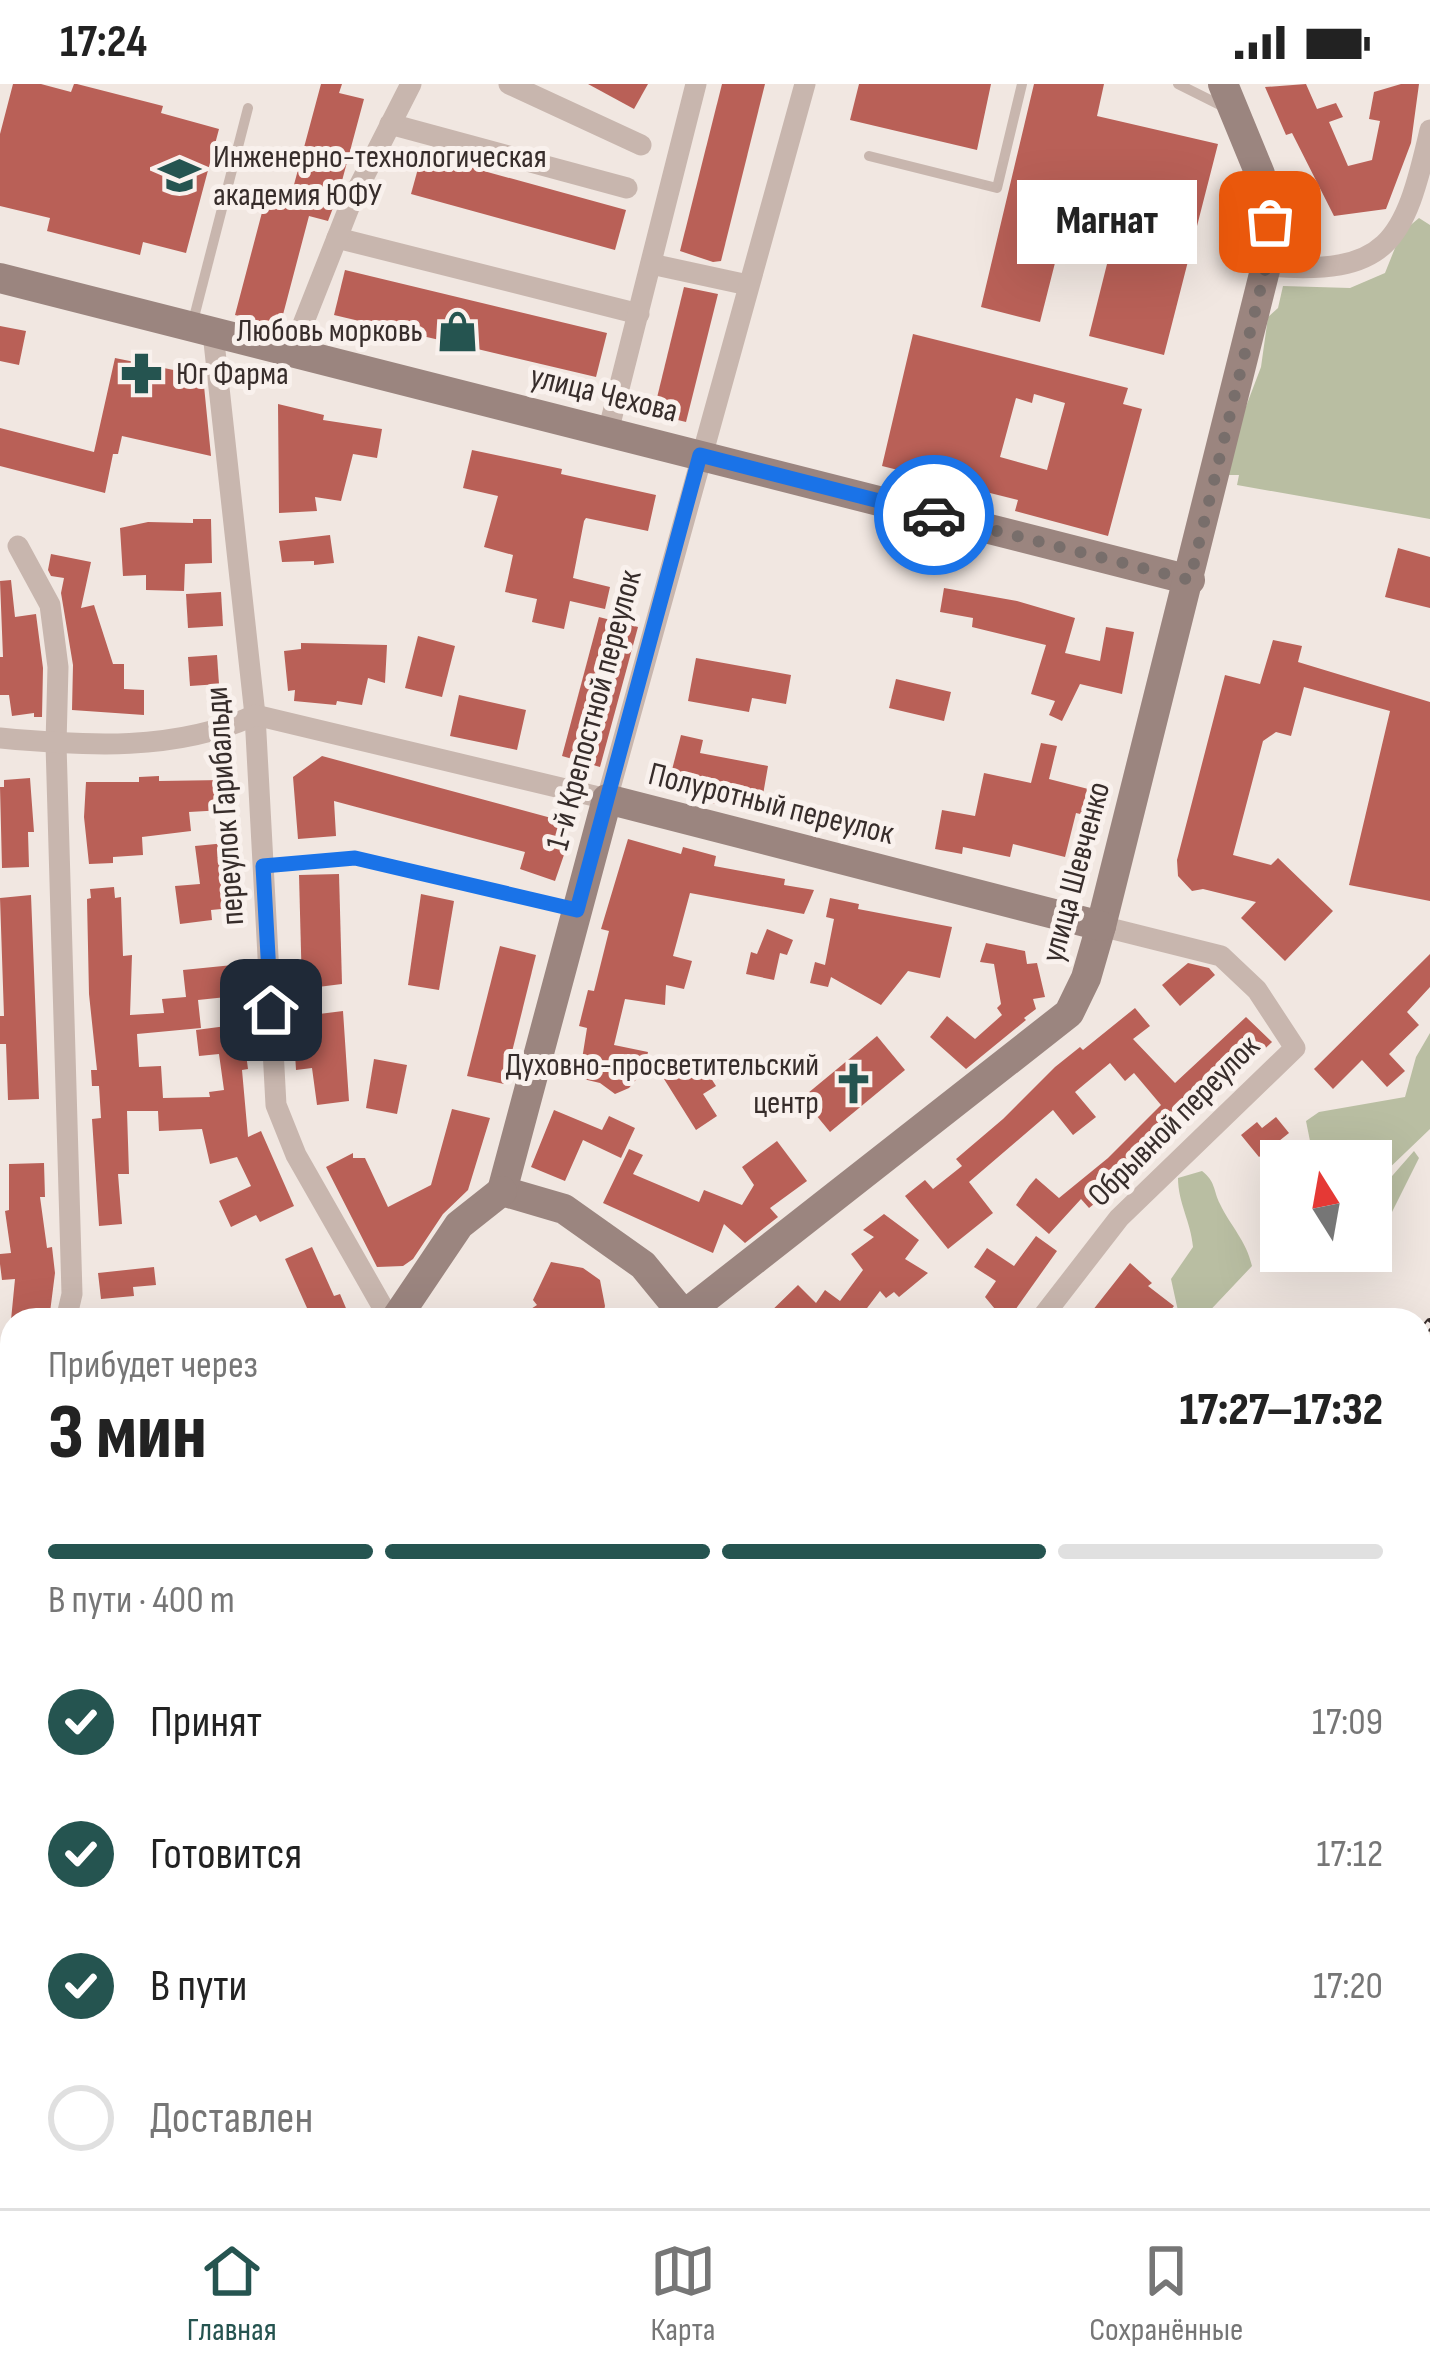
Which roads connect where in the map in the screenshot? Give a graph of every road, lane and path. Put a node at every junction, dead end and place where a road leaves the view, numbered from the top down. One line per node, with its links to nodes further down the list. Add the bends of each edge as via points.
1 (411, 84): 9 (street)
2 (509, 84): 11 (street)
3 (696, 84): 15 (street)
4 (805, 84): 18 (street, 1-й Крепостной переулок)
5 (1022, 84): 12 (lane, via 997,188)
6 (1178, 84): 7 (lane)
7 (1229, 98): 16 (street, улица Шевченко, via 1260,174 1270,222)
8 (248, 108): 20 (lane)
9 (390, 124): 13 (street); 14 (street)
10 (1430, 130): 16 (street, via 1410,206 1378,253 1341,268)
11 (641, 145)
12 (869, 156)
13 (626, 188)
14 (337, 238): 19 (street); 21 (street)
15 (652, 264): 18 (street); 19 (street)
16 (1266, 266): 25 (street, улица Шевченко)
17 (0, 278): 20 (street, улица Чехова)
18 (748, 285): 23 (street, 1-й Крепостной переулок)
19 (639, 314): 22 (street)
20 (202, 331): 21 (street, улица Чехова); 26 (street, переулок Гарибальди)
21 (292, 352): 22 (street, улица Чехова)
22 (608, 432): 23 (street, улица Чехова)
23 (700, 455): 25 (street, улица Чехова); 29 (street, 1-й Крепостной переулок)
24 (18, 546): 28 (street, via 50,605)
25 (1190, 580): 32 (street, улица Шевченко)
26 (255, 715): 28 (street, via 176,741); 29 (street, Полуротный переулок); 30 (street, переулок Гарибальди)
27 (0, 738): 28 (street)
28 (56, 744): 34 (street)
29 (607, 800): 31 (street, 1-й Крепостной переулок); 32 (street, Полуротный переулок)
30 (263, 866): 31 (lane, via 355,858); 35 (street, переулок Гарибальди, via 276,1105 296,1155)
31 (577, 910): 33 (street, 1-й Крепостной переулок)
32 (1101, 926): 38 (street, улица Шевченко, via 1069,1012); 39 (street, Обрывной переулок, via 1221,956 1257,990 1295,1048 1119,1218)
33 (502, 1191): 36 (street, via 459,1226); 37 (street, via 564,1209 643,1265)
34 (69, 1308)
35 (385, 1308)
36 (401, 1308)
37 (678, 1308)
38 (701, 1308)
39 (1049, 1308)

